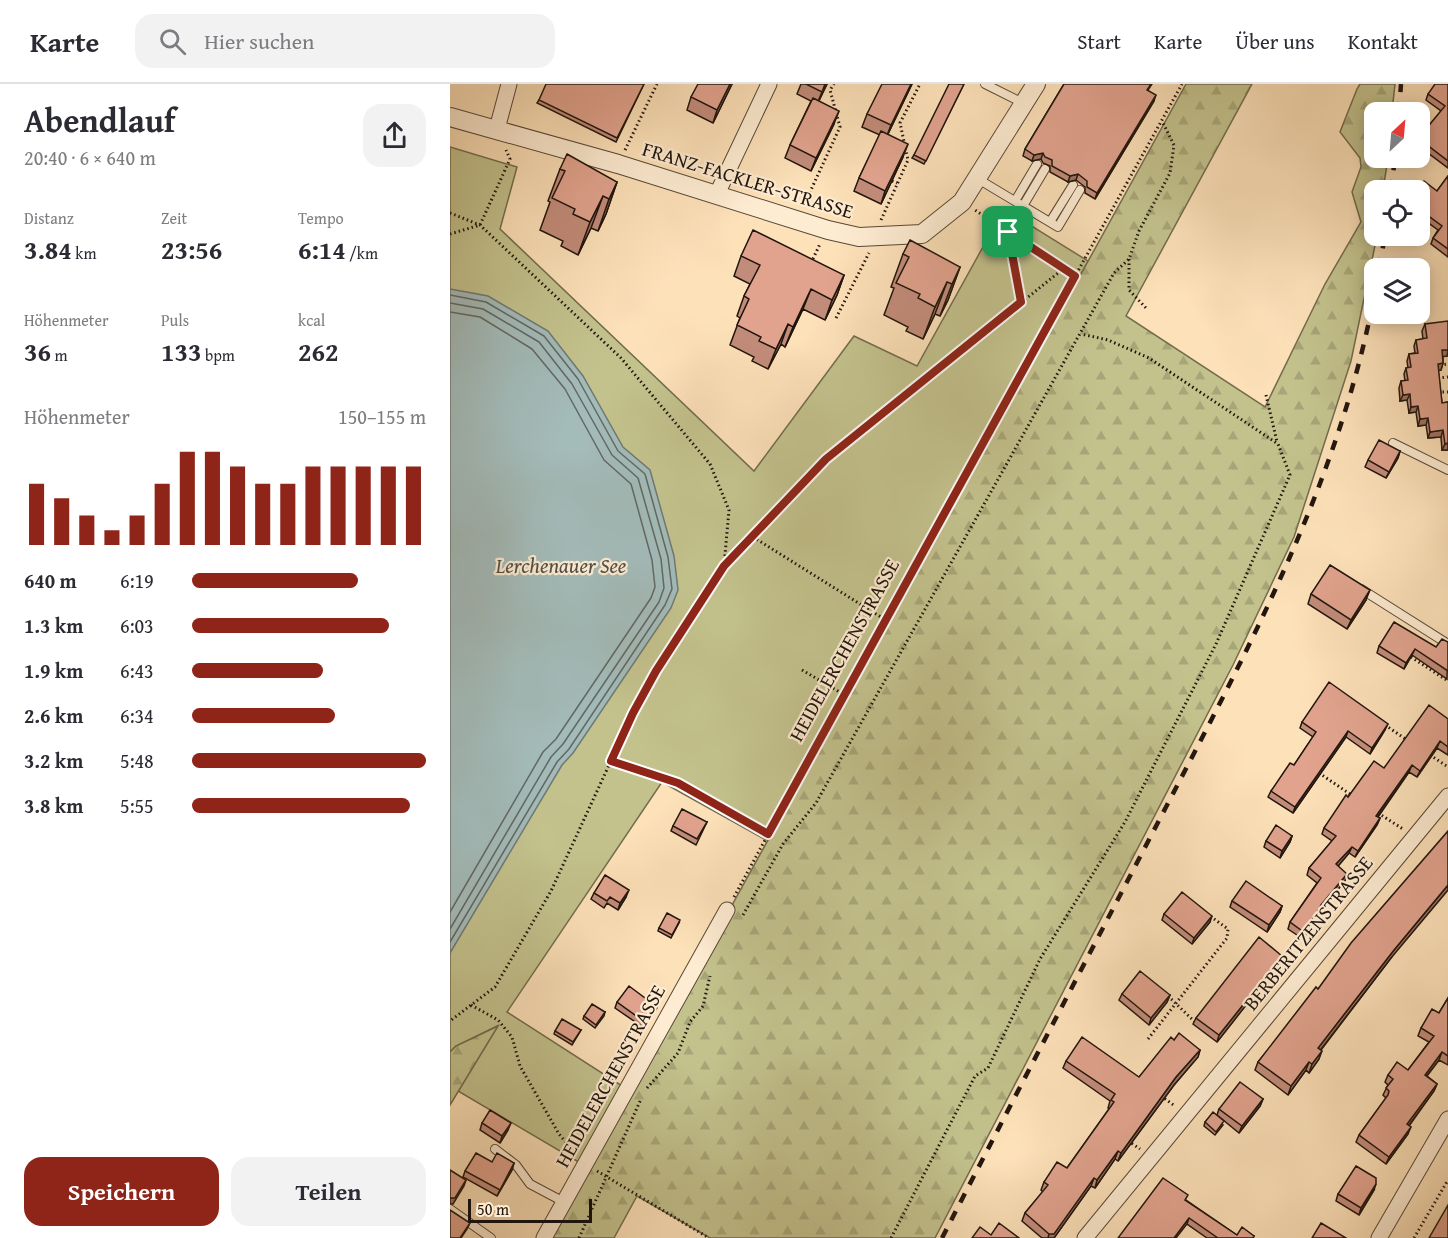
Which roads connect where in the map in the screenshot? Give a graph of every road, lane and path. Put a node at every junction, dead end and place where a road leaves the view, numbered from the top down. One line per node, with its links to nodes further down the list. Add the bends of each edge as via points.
1 (509, 84): 16 (street)
2 (657, 84): 19 (path)
3 (769, 84): 25 (street)
4 (834, 84): 10 (path)
5 (920, 84): 15 (path)
6 (985, 84): 11 (lane)
7 (1036, 84): 11 (street, FRANZ-FACKLER-STRASSE)
8 (1182, 84): 14 (path, HEIDELERCHENSTRASSE)
9 (825, 88): 10 (path)
10 (830, 90): 18 (path, via 840,127)
11 (1025, 104): 21 (street, FRANZ-FACKLER-STRASSE)
12 (450, 117): 16 (street, FRANZ-FACKLER-STRASSE)
13 (895, 120): 15 (path)
14 (1162, 121): 35 (path, via 1174,146 1170,173 1139,231); 38 (path, HEIDELERCHENSTRASSE)
15 (900, 123): 23 (path, via 908,160)
16 (497, 129): 19 (street, FRANZ-FACKLER-STRASSE); 30 (path, via 510,159)
17 (821, 150): 18 (path)
18 (828, 153): 29 (path)
19 (618, 164): 25 (street, FRANZ-FACKLER-STRASSE)
20 (1041, 167): 27 (lane)
21 (978, 179): 26 (street, FRANZ-FACKLER-STRASSE); 27 (lane)
22 (892, 181): 23 (path)
23 (897, 183): 34 (path)
24 (1076, 188): 27 (lane, via 1058,227)
25 (717, 194): 29 (street, FRANZ-FACKLER-STRASSE)
26 (962, 202): 32 (path); 34 (street, FRANZ-FACKLER-STRASSE, via 921,234)
27 (1019, 204)
28 (450, 213): 30 (path)
29 (797, 220): 31 (street, FRANZ-FACKLER-STRASSE)
30 (480, 225): 33 (path); 54 (path, via 621,358 710,464 729,510)
31 (828, 230): 34 (street, FRANZ-FACKLER-STRASSE, via 860,237); 37 (path)
32 (1008, 232): 36 (path); 39 (path)
33 (450, 234)
34 (876, 235): 41 (path)
35 (1129, 259): 40 (path, via 1129,290); 42 (path, via 1114,273)
36 (1063, 269): 38 (path); 39 (path)
37 (807, 271)
38 (1075, 276): 56 (path, HEIDELERCHENSTRASSE)
39 (1021, 302): 53 (path, via 826,459)
40 (1147, 309)
41 (836, 318)
42 (1081, 334): 51 (path, via 1108,340 1149,358); 75 (path, via 816,803 783,844)
43 (1440, 364): 44 (path)
44 (1448, 364)
45 (1448, 377): 46 (path)
46 (1436, 378)
47 (1448, 392): 48 (path)
48 (1434, 393)
49 (1266, 395): 51 (path)
50 (1393, 443): 52 (lane)
51 (1278, 444): 98 (path, via 1290,475 1216,644 1125,822 1040,959 988,1068 975,1076)
52 (1448, 470)
53 (753, 537): 54 (path); 56 (path)
54 (724, 566): 65 (path, via 656,671)
55 (1349, 581): 57 (lane)
56 (884, 619): 71 (path, HEIDELERCHENSTRASSE)
57 (1448, 644)
58 (1411, 657): 60 (path)
59 (802, 670): 61 (path)
60 (1448, 681)
61 (843, 694)
62 (1382, 723): 63 (path)
63 (1411, 742)
64 (1420, 749): 67 (path)
65 (611, 761): 71 (path, via 678,783); 79 (path, via 551,891 495,987)
66 (1311, 767): 69 (path)
67 (1448, 767)
68 (1448, 796): 72 (street, BERBERITZENSTRASSE)
69 (1358, 799)
70 (1377, 812): 72 (path)
71 (768, 834): 73 (path, HEIDELERCHENSTRASSE)
72 (1414, 837): 84 (street, BERBERITZENSTRASSE)
73 (727, 910): 89 (street, HEIDELERCHENSTRASSE)
74 (1205, 912): 78 (path, via 1228,929 1227,938)
75 (742, 916)
76 (710, 973): 90 (path, via 703,1006 690,1022 678,1053 646,1090)
77 (1164, 993): 78 (path)
78 (1174, 1004): 81 (path); 82 (path)
79 (471, 1005): 80 (path); 89 (path, via 498,1020 512,1036 520,1066 538,1100 559,1134)
80 (450, 1021)
81 (1200, 1026)
82 (1148, 1039)
83 (1159, 1094): 84 (path)
84 (1186, 1114): 99 (street, BERBERITZENSTRASSE)
85 (1448, 1119): 100 (street)
86 (1125, 1139): 87 (path)
87 (1132, 1144)
88 (495, 1149): 92 (lane, via 516,1165 530,1184)
89 (585, 1163): 90 (path); 92 (street, HEIDELERCHENSTRASSE)
90 (605, 1176): 96 (path); 97 (path)
91 (1448, 1180): 101 (path)
92 (564, 1202): 95 (street, HEIDELERCHENSTRASSE)
93 (450, 1209): 94 (lane)
94 (491, 1238)
95 (544, 1238)
96 (579, 1238)
97 (709, 1238)
98 (891, 1238)
99 (1084, 1238)
100 (1378, 1238)
101 (1414, 1238)

